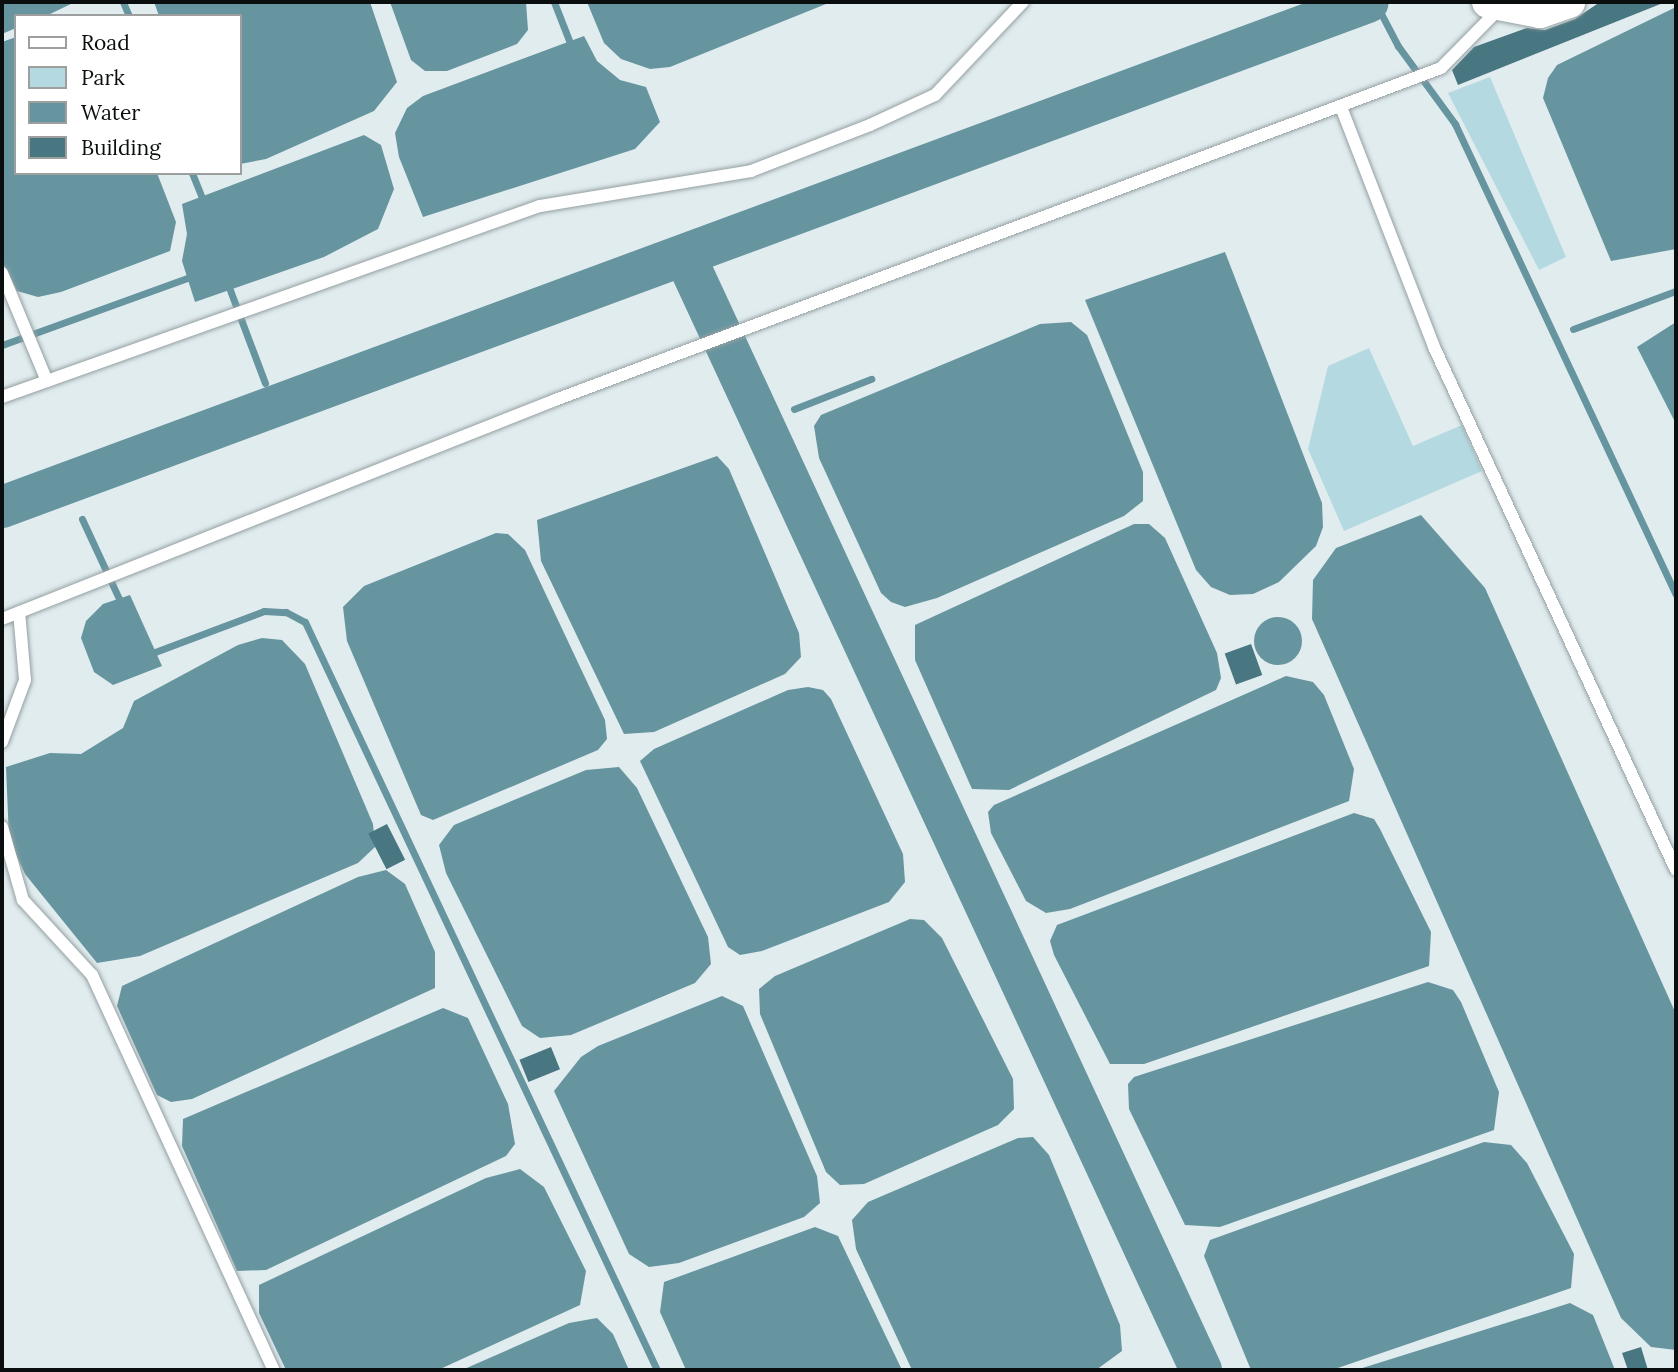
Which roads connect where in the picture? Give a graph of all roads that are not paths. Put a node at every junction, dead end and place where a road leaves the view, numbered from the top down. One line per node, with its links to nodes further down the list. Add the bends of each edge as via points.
1 (1023, 2): 6 (lane, via 935,95 870,125 751,171 540,206)
2 (1569, 2): 3 (street, via 1540,12)
3 (1494, 5): 4 (lane, via 1441,68)
4 (1341, 107): 8 (lane, via 555,400); 12 (lane, via 1434,346)
5 (2, 273): 6 (lane)
6 (47, 381): 7 (lane)
7 (2, 397)
8 (19, 612): 9 (lane); 10 (lane, via 25,680)
9 (2, 619)
10 (2, 742)
11 (2, 827): 13 (lane, via 23,900 92,975)
12 (1676, 870)
13 (274, 1370)

